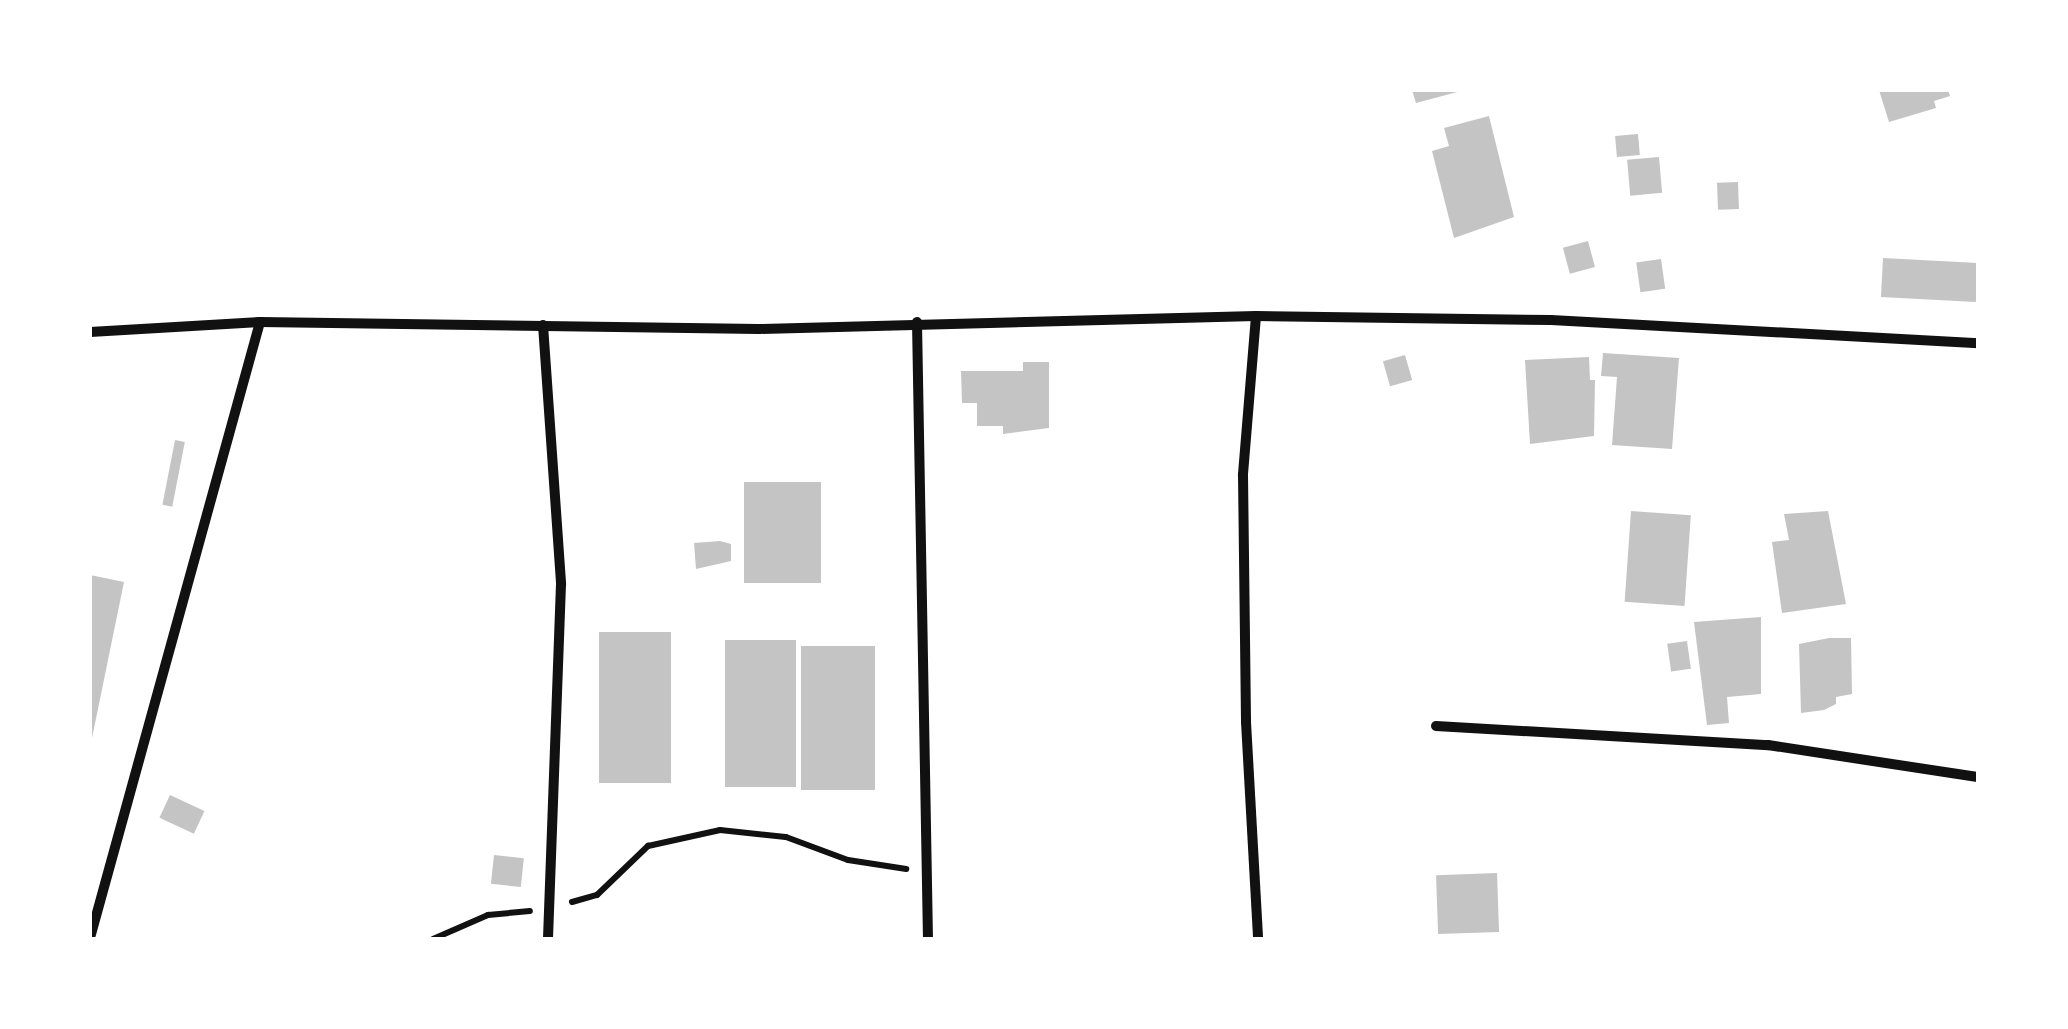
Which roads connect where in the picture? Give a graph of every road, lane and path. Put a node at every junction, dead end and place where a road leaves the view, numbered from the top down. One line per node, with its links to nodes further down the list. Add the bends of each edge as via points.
1 (1256, 316): 3 (street); 6 (street, via 1552,320); 15 (street, via 1243,475)
2 (260, 322): 4 (street); 5 (street); 11 (street)
3 (917, 322): 4 (street, via 759,329); 9 (street)
4 (543, 326): 10 (street, via 561,584)
5 (90, 332)
6 (1978, 343)
7 (1436, 726): 8 (street, via 1768,745)
8 (1978, 777)
9 (926, 872): 10 (path, via 848,860 786,837 720,830 648,846 596,895); 14 (street)
10 (547, 909): 12 (path, via 488,915); 13 (street)
11 (90, 938)
12 (433, 939)
13 (548, 939)
14 (928, 939)
15 (1258, 939)

